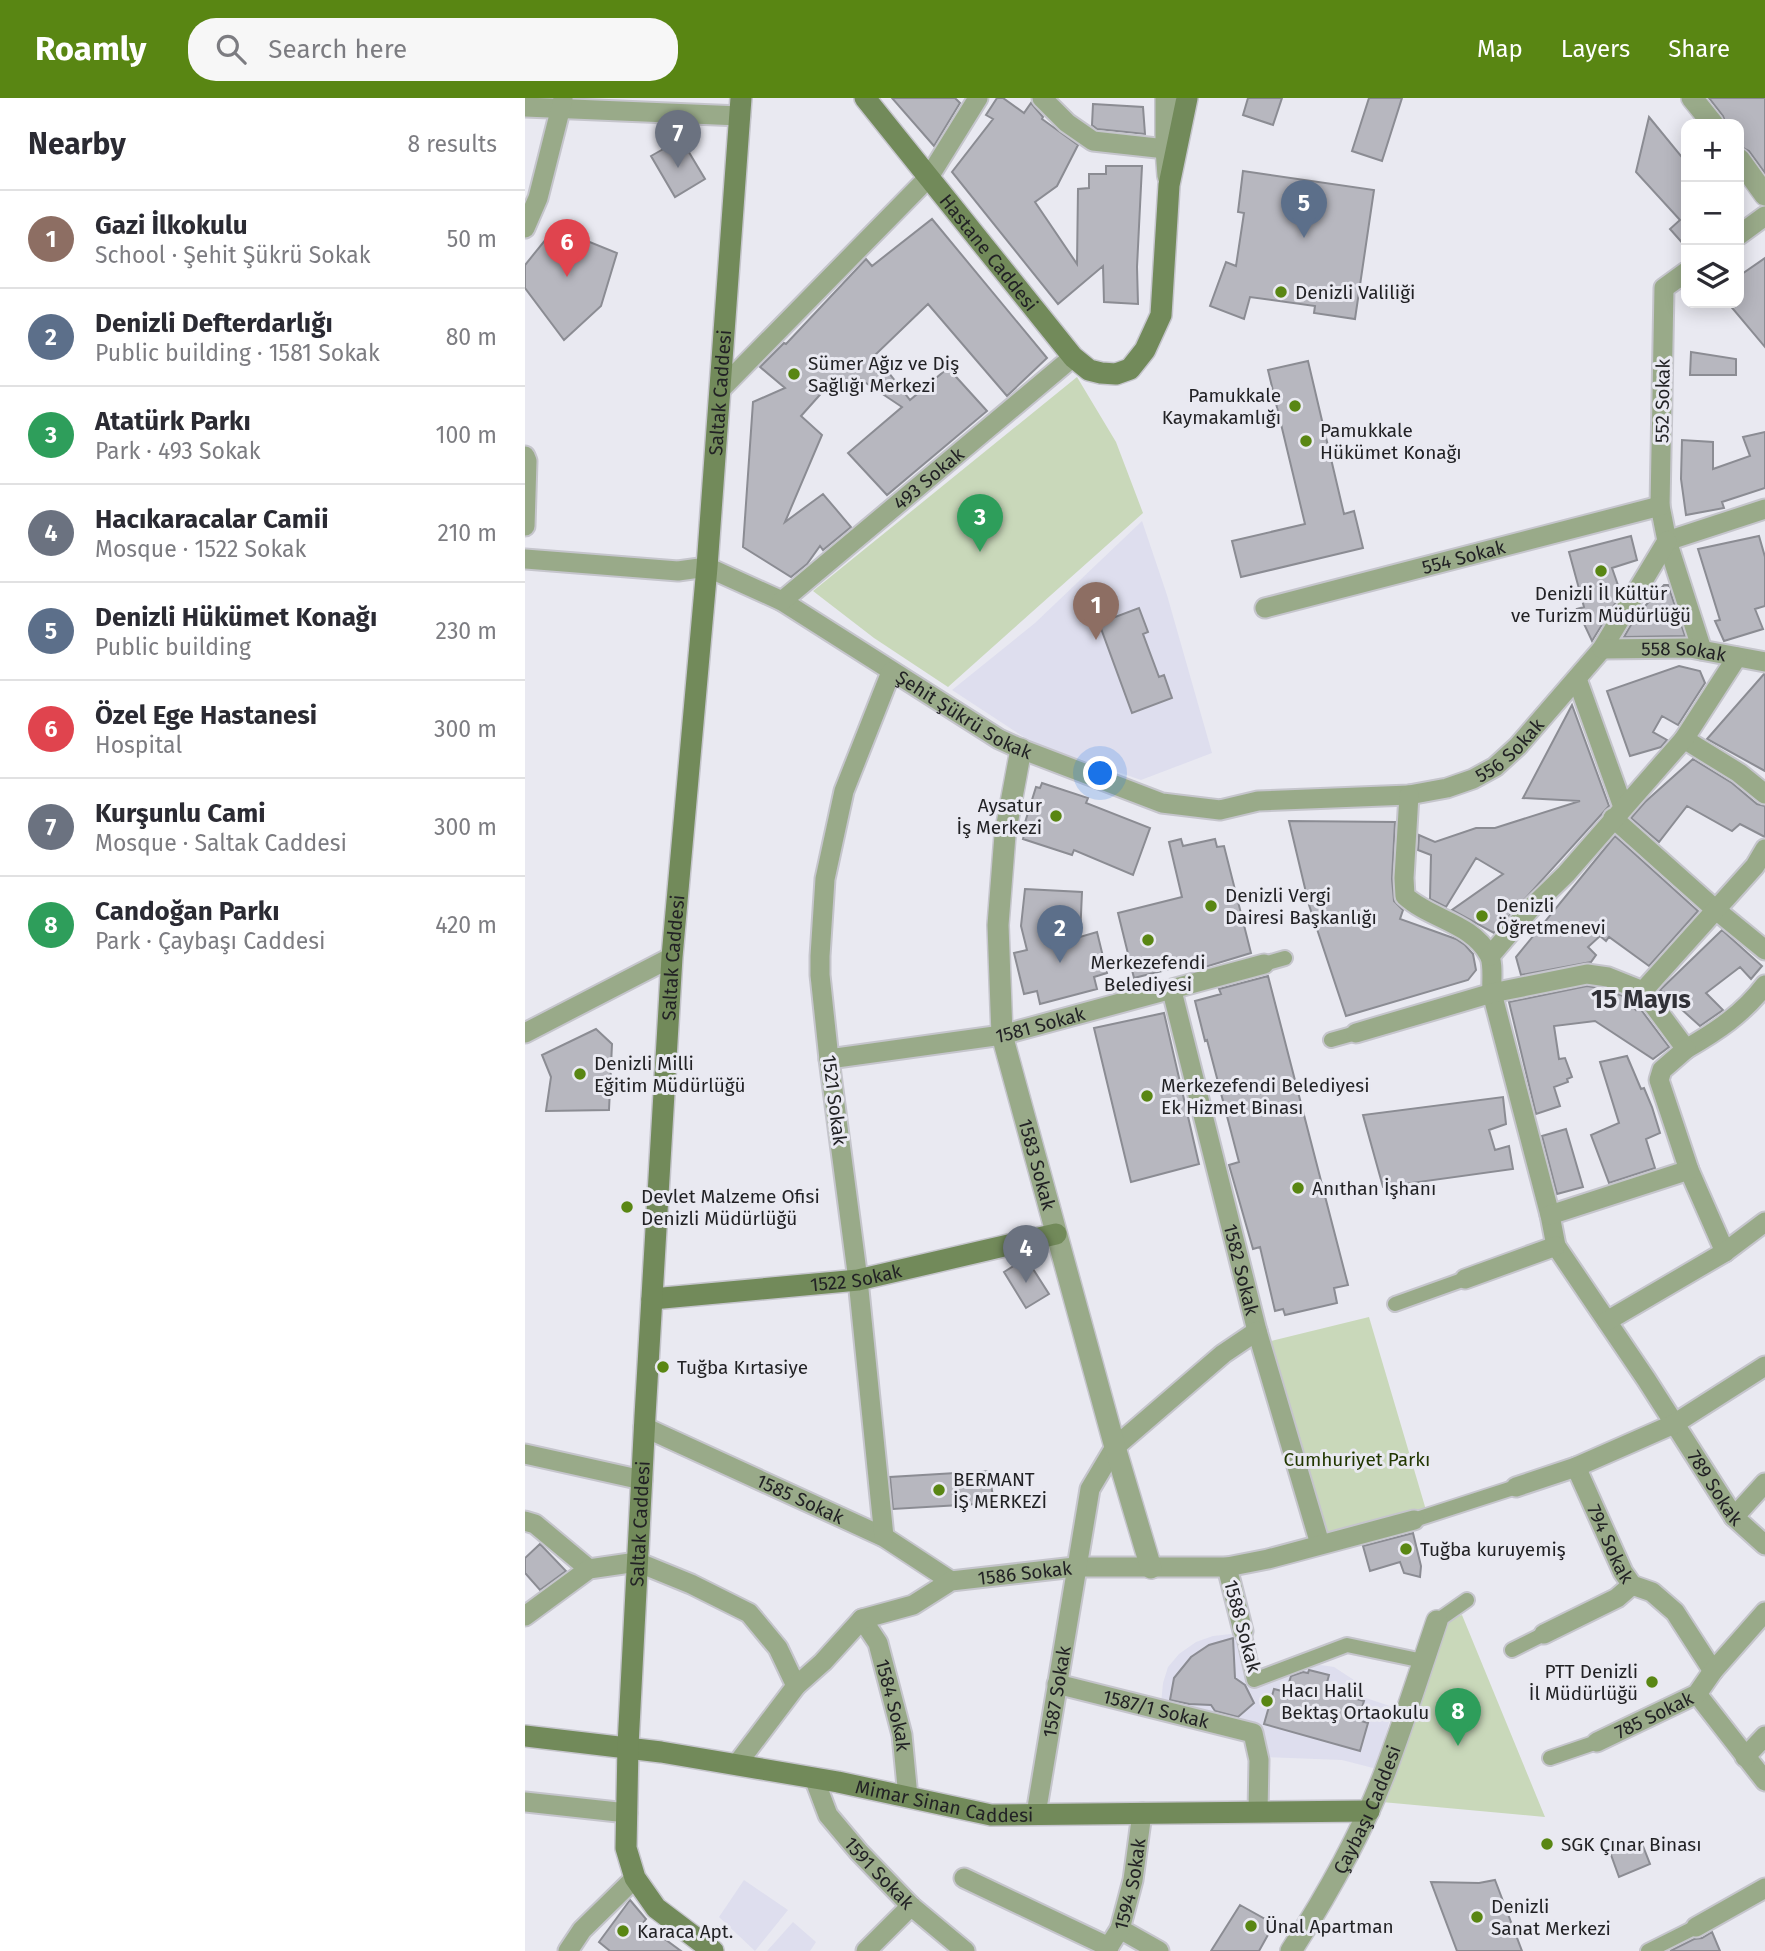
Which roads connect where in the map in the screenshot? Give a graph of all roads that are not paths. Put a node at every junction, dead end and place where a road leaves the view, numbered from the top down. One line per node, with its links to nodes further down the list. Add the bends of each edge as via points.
1 (866, 98): 13 (main road, Hastane Caddesi)
2 (978, 98): 13 (street)
3 (1042, 98): 11 (street, via 1093,141)
4 (1166, 98): 11 (street)
5 (1187, 98): 14 (main road)
6 (1692, 98): 10 (street)
7 (562, 104): 8 (street); 9 (street); 17 (street, via 538,198)
8 (525, 107)
9 (740, 107): 21 (main road, Saltak Caddesi)
10 (1709, 119)
11 (1166, 149): 14 (street)
12 (1744, 166): 15 (street)
13 (929, 177): 20 (main road, Hastane Caddesi); 21 (street)
14 (1169, 185): 20 (main road, Hastane Caddesi, via 1161,315 1145,350 1130,369 1117,374 1089,370)
15 (1765, 195)
16 (1765, 216): 18 (street)
17 (525, 228)
18 (1744, 231)
19 (1681, 276): 23 (street, 552 Sokak, via 1664,288)
20 (1073, 357): 29 (street, 493 Sokak)
21 (720, 390): 28 (main road, Saltak Caddesi)
22 (525, 456): 25 (street)
23 (1660, 506): 26 (street, 552 Sokak); 30 (street, 554 Sokak)
24 (1765, 509): 26 (street)
25 (525, 526)
26 (1667, 541): 31 (street, 556 Sokak); 32 (street, 552 Sokak)
27 (525, 559): 28 (street, via 678,571)
28 (706, 567): 29 (street, Şehit Şükrü Sokak); 47 (main road, Saltak Caddesi)
29 (782, 601): 35 (street, Şehit Şükrü Sokak)
30 (1265, 608)
31 (1602, 649): 32 (street, 558 Sokak); 36 (street, 556 Sokak)
32 (1702, 650): 33 (street, 558 Sokak)
33 (1737, 657): 34 (street, 558 Sokak); 37 (street)
34 (1765, 662)
35 (891, 671): 38 (street, Şehit Şükrü Sokak); 59 (street, 1521 Sokak, via 844,790 825,879 820,975)
36 (1577, 680): 40 (street, 556 Sokak, via 1495,767 1447,788); 42 (street)
37 (1684, 738): 39 (street); 42 (street)
38 (1021, 750): 41 (street, Şehit Şükrü Sokak, via 1162,803 1220,810); 56 (street, 1583 Sokak, via 1005,835 998,925)
39 (1765, 794)
40 (1409, 795): 41 (street, 556 Sokak); 46 (street, via 1405,896 1418,908 1469,932)
41 (1258, 801)
42 (1618, 813): 44 (street); 46 (street)
43 (1765, 849): 44 (street)
44 (1716, 910): 45 (street); 52 (street)
45 (1765, 950)
46 (1490, 956): 53 (street)
47 (672, 957): 54 (street); 68 (main road, Saltak Caddesi)
48 (1285, 958): 49 (street, 1581 Sokak)
49 (1264, 964): 51 (street, 1581 Sokak)
50 (1765, 985): 58 (street, via 1751,1004 1718,1031)
51 (1172, 991): 56 (street, 1581 Sokak); 71 (street, 1582 Sokak)
52 (1643, 991): 53 (street, via 1587,974); 58 (street)
53 (1492, 993): 55 (street); 61 (street)
54 (525, 1033)
55 (1356, 1033): 57 (street)
56 (1002, 1035): 59 (street, 1581 Sokak); 63 (street, 1583 Sokak)
57 (1331, 1040)
58 (1686, 1049): 60 (street, via 1662,1070 1659,1080)
59 (829, 1059): 67 (street, 1521 Sokak)
60 (1689, 1170): 61 (street); 65 (street)
61 (1550, 1215): 64 (street)
62 (1765, 1222): 65 (street)
63 (1056, 1234): 67 (main road, 1522 Sokak); 75 (street, 1583 Sokak)
64 (1556, 1246): 66 (street); 70 (street, 789 Sokak)
65 (1725, 1252): 70 (street)
66 (1465, 1279): 69 (street)
67 (858, 1280): 68 (main road, 1522 Sokak); 84 (street, 1521 Sokak)
68 (652, 1299): 74 (main road, Saltak Caddesi)
69 (1395, 1304)
70 (1607, 1321): 73 (street, 789 Sokak)
71 (1257, 1331): 75 (street, 1586 Sokak, via 1223,1354); 85 (street, 1582 Sokak)
72 (1765, 1366): 73 (street)
73 (1674, 1424): 77 (street); 81 (street, 789 Sokak)
74 (644, 1427): 78 (main road, Saltak Caddesi); 84 (street, 1585 Sokak)
75 (1115, 1447): 88 (street, 1586 Sokak, via 1090,1489); 90 (street, 1583 Sokak)
76 (525, 1454): 78 (street)
77 (1576, 1467): 80 (street); 93 (street, 794 Sokak)
78 (642, 1480): 87 (main road, Saltak Caddesi)
79 (1765, 1483): 81 (street)
80 (1516, 1487): 82 (street)
81 (1734, 1517): 86 (street, 789 Sokak)
82 (1414, 1520): 85 (street)
83 (525, 1521): 91 (street, via 535,1524)
84 (884, 1537): 92 (street, 1585 Sokak)
85 (1320, 1544): 89 (street)
86 (1765, 1545)
87 (638, 1562): 91 (street); 105 (street, via 749,1613 778,1648); 110 (main road, Saltak Caddesi)
88 (1075, 1567): 90 (street); 92 (street, 1586 Sokak); 104 (street, 1587 Sokak)
89 (1227, 1567): 90 (street); 99 (street, 1588 Sokak)
90 (1151, 1568)
91 (589, 1569): 96 (street)
92 (951, 1581): 97 (street, 1586 Sokak, via 913,1605)
93 (1632, 1585): 100 (street, via 1617,1598); 103 (street, 794 Sokak, via 1652,1592 1675,1612)
94 (1467, 1600): 98 (street)
95 (1765, 1612): 103 (street, 785 Sokak)
96 (525, 1616)
97 (862, 1619): 105 (street); 116 (street, 1584 Sokak, via 879,1643 902,1735)
98 (1437, 1621): 102 (street, Çaybaşı Caddesi)
99 (1243, 1631): 102 (street, 1588 Sokak, via 1254,1680 1347,1645)
100 (1544, 1634): 101 (street)
101 (1512, 1650)
102 (1423, 1661): 118 (street, Çaybaşı Caddesi)
103 (1713, 1671): 106 (street, 785 Sokak)
104 (1057, 1684): 119 (street, 1587/1 Sokak, via 1253,1733 1259,1760); 122 (street, 1587 Sokak)
105 (796, 1686): 113 (street)
106 (1697, 1694): 109 (street, 785 Sokak); 111 (street)
107 (525, 1736): 110 (main road, Mimar Sinan Caddesi)
108 (1765, 1736): 111 (street)
109 (1597, 1742): 112 (street, 785 Sokak)
110 (628, 1746): 113 (main road, Mimar Sinan Caddesi); 120 (main road, Saltak Caddesi)
111 (1745, 1757): 115 (street)
112 (1550, 1758)
113 (737, 1764): 114 (main road, Mimar Sinan Caddesi)
114 (814, 1778): 116 (main road, Mimar Sinan Caddesi); 126 (street, 1591 Sokak, via 828,1815)
115 (1765, 1781)
116 (908, 1797): 122 (main road, Mimar Sinan Caddesi, via 991,1815)
117 (525, 1802): 120 (street)
118 (1369, 1811): 119 (main road, Mimar Sinan Caddesi); 135 (street, Çaybaşı Caddesi)
119 (1258, 1812): 121 (main road, Mimar Sinan Caddesi)
120 (627, 1813): 123 (main road, Saltak Caddesi, via 626,1848)
121 (1142, 1813): 122 (main road, Mimar Sinan Caddesi); 128 (street, 1594 Sokak, via 1133,1880)
122 (1036, 1814)
123 (635, 1878): 130 (street, via 582,1930); 131 (main road, Saltak Caddesi, via 656,1908)
124 (964, 1878): 129 (street)
125 (1765, 1888): 127 (street)
126 (911, 1906): 132 (street); 133 (street, 1591 Sokak)
127 (1696, 1927): 136 (street)
128 (1120, 1929): 129 (street, 1594 Sokak); 134 (street)
129 (1107, 1949)
130 (568, 1951)
131 (713, 1951)
132 (866, 1951)
133 (965, 1951)
134 (1159, 1951)
135 (1291, 1951)
136 (1648, 1951)

